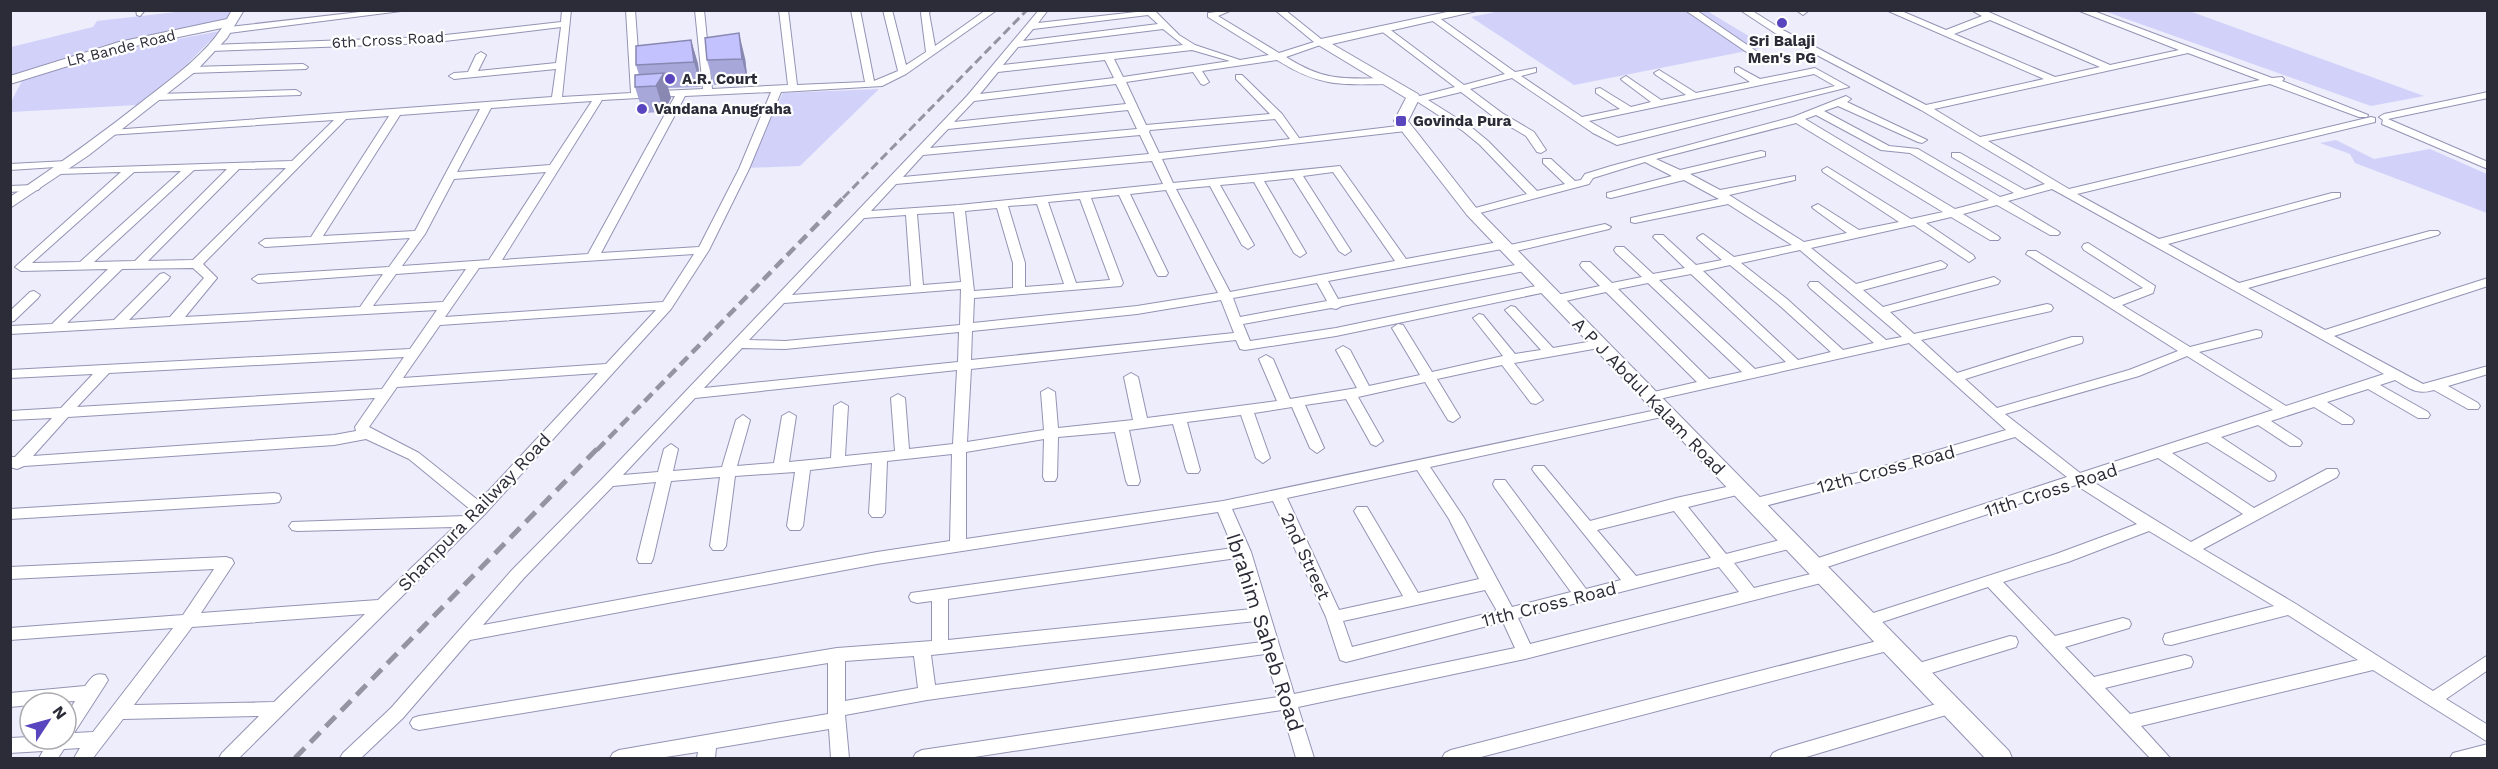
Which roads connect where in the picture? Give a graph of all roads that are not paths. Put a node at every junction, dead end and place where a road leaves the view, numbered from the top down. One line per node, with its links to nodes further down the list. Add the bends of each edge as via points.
1 (405, 10): 24 (street)
2 (567, 10): 25 (street)
3 (630, 10): 74 (street)
4 (699, 10): 72 (street)
5 (783, 10): 68 (street)
6 (887, 10): 51 (street)
7 (927, 10): 36 (street)
8 (993, 10): 36 (street)
9 (1044, 10): 27 (street)
10 (1228, 10): 41 (street, via 1211,15)
11 (1278, 10): 31 (street)
12 (1475, 10): 23 (street)
13 (1689, 10): 37 (street)
14 (1744, 10): 84 (street)
15 (1890, 10): 21 (street)
16 (1911, 10): 21 (street)
17 (1975, 10): 22 (street)
18 (2081, 10): 35 (street)
19 (2092, 10): 35 (street)
20 (855, 12): 65 (street)
21 (1900, 15): 29 (street)
22 (1989, 17): 29 (street); 45 (street)
23 (1435, 19): 28 (street); 54 (street)
24 (233, 21): 34 (street); 60 (street, LR Bande Road, via 123,45)
25 (565, 24): 30 (street, 6th Cross Road); 43 (street)
26 (1166, 26): 27 (street, via 1150,12); 32 (street); 33 (street)
27 (1030, 27): 32 (street)
28 (1385, 30): 31 (street); 66 (street)
29 (1944, 34): 58 (street)
30 (384, 42): 34 (street, 6th Cross Road); 38 (street)
31 (1321, 44): 41 (street); 62 (street)
32 (1015, 45): 46 (street)
33 (1192, 47): 40 (street); 42 (street)
34 (211, 48): 48 (street)
35 (2193, 49): 45 (street); 59 (street)
36 (932, 52): 51 (street)
37 (1754, 53)
38 (377, 55)
39 (481, 56): 53 (street)
40 (1109, 57): 46 (street); 61 (street)
41 (1277, 57): 42 (street); 62 (street, via 1325,80)
42 (1242, 62): 47 (street)
43 (560, 66): 53 (street); 79 (street)
44 (303, 67): 48 (street)
45 (2108, 67): 58 (street)
46 (996, 69): 78 (street)
47 (1196, 69): 61 (street); 63 (street)
48 (190, 70): 76 (street)
49 (1533, 70): 54 (street)
50 (1738, 70): 64 (street)
51 (903, 72): 65 (street, via 879,84)
52 (1659, 73): 75 (street)
53 (472, 74): 55 (street)
54 (1513, 75): 66 (street); 93 (street)
55 (454, 76)
56 (1239, 77): 89 (street)
57 (1626, 79): 81 (street)
58 (2053, 79): 84 (street)
59 (2275, 79): 90 (street); 99 (street)
60 (10, 80)
61 (1122, 80): 78 (street); 82 (street)
62 (1386, 81): 80 (street)
63 (1204, 82)
64 (1759, 83): 75 (street); 93 (street, via 1815,71 1844,87 1617,142)
65 (870, 84): 68 (street)
66 (1463, 87): 80 (street); 101 (street, via 1530,134)
67 (777, 89): 68 (street); 72 (street); 164 (street, Shampura Railway Road, via 744,170)
68 (793, 89)
69 (1600, 91): 85 (street)
70 (296, 93): 76 (street)
71 (682, 93): 72 (street); 74 (street); 169 (street)
72 (708, 93)
73 (2487, 95): 92 (street)
74 (636, 96): 77 (street)
75 (1696, 96): 81 (street)
76 (157, 97): 97 (street)
77 (599, 97): 79 (street); 114 (street)
78 (971, 98): 94 (street)
79 (557, 100): 83 (street)
80 (1416, 100): 95 (street, via 1401,121); 133 (street, via 1467,129)
81 (1660, 104): 85 (street)
82 (1133, 106): 94 (street); 96 (street)
83 (486, 107): 87 (street); 119 (street)
84 (1925, 108): 99 (street)
85 (1629, 110): 93 (street)
86 (1816, 111): 91 (street); 98 (street, via 1842,101); 138 (street, via 1886,148 1914,151)
87 (396, 113): 88 (street); 157 (street)
88 (343, 116): 97 (street); 108 (street)
89 (1278, 116): 96 (street); 100 (street)
90 (2369, 116): 92 (street); 131 (street)
91 (1797, 119): 106 (street); 145 (street)
92 (2385, 119): 109 (street)
93 (1581, 120)
94 (945, 126): 102 (street)
95 (1406, 128): 100 (street); 144 (street, A P J Abdul Kalam Road)
96 (1144, 130): 102 (street); 105 (street)
97 (112, 133): 111 (street)
98 (1922, 140)
99 (1979, 140): 125 (street)
100 (1297, 142): 105 (street)
101 (1541, 150)
102 (920, 153): 122 (street)
103 (1761, 154): 118 (street)
104 (1956, 155): 130 (street)
105 (1156, 157): 122 (street); 126 (street)
106 (1646, 159): 118 (street); 124 (street)
107 (1547, 161): 124 (street)
108 (295, 164): 112 (street); 172 (street)
109 (2487, 166)
110 (10, 167): 111 (street)
111 (63, 167): 115 (street); 127 (street)
112 (235, 167): 113 (street); 179 (street)
113 (190, 168): 115 (street); 180 (street)
114 (554, 168): 119 (street); 173 (street)
115 (131, 169): 180 (street, via 21,267)
116 (1827, 170): 148 (street)
117 (1296, 174): 120 (street); 166 (street); 175 (street, via 1336,168)
118 (1680, 175): 134 (street); 136 (street)
119 (450, 176): 152 (street)
120 (1257, 178): 123 (street); 167 (street)
121 (1791, 178): 136 (street)
122 (893, 181): 146 (street)
123 (1213, 182): 126 (street); 160 (street)
124 (1572, 185): 133 (street)
125 (2054, 185): 130 (street); 131 (street)
126 (1169, 186): 129 (street); 201 (street)
127 (34, 188): 128 (street); 140 (street)
128 (10, 189)
129 (1123, 191): 132 (street); 184 (street)
130 (2023, 193): 138 (street)
131 (2067, 193): 159 (street)
132 (1084, 195): 137 (street); 192 (street, via 1117,283)
133 (1534, 195): 144 (street)
134 (1611, 195)
135 (2336, 195): 159 (street)
136 (1723, 197): 147 (street); 161 (street)
137 (1041, 200): 139 (street); 192 (street)
138 (1998, 200): 145 (street); 150 (street)
139 (1001, 203): 141 (street); 198 (street, via 1019,263)
140 (10, 204)
141 (959, 207): 143 (street); 197 (street)
142 (1818, 207): 153 (street)
143 (911, 212): 146 (street); 196 (street)
144 (1472, 212): 162 (street, A P J Abdul Kalam Road)
145 (1955, 213): 148 (street); 156 (street)
146 (861, 215): 202 (street)
147 (1635, 220)
148 (1913, 223): 153 (street); 170 (street)
149 (1605, 227): 162 (street)
150 (2054, 233)
151 (2433, 233): 194 (street)
152 (418, 234): 157 (street); 182 (street)
153 (1857, 234): 161 (street)
154 (1659, 237): 183 (street)
155 (1703, 238): 171 (street)
156 (1994, 238)
157 (314, 241): 158 (street)
158 (265, 243)
159 (2159, 243): 194 (street)
160 (1248, 245)
161 (1802, 246): 171 (street); 195 (street)
162 (1506, 247): 175 (street); 181 (street, A P J Abdul Kalam Road)
163 (2088, 247): 203 (street, via 2149,286 2145,292)
164 (703, 250): 169 (street); 206 (street, Shampura Railway Road)
165 (1620, 250): 186 (street)
166 (1345, 251)
167 (1300, 253)
168 (2032, 254): 203 (street)
169 (592, 258): 173 (street)
170 (1969, 258)
171 (1734, 262): 183 (street); 233 (street)
172 (196, 264): 179 (street); 213 (street, via 211,278)
173 (493, 264): 174 (street)
174 (475, 265): 182 (street); 205 (street)
175 (1404, 265): 188 (street)
176 (1586, 265): 193 (street)
177 (1941, 265): 195 (street)
178 (118, 266): 179 (street); 180 (street); 218 (street)
179 (137, 266)
180 (82, 267)
181 (1526, 267): 199 (street, A P J Abdul Kalam Road); 204 (street)
182 (394, 270): 187 (street); 209 (street)
183 (1694, 270): 186 (street); 236 (street)
184 (1162, 273)
185 (164, 277): 216 (street)
186 (1651, 278): 193 (street); 242 (street)
187 (258, 279)
188 (1321, 280): 201 (street); 204 (street)
189 (1994, 281): 210 (street)
190 (2487, 282): 222 (street)
191 (1814, 285): 228 (street)
192 (1071, 286): 198 (street)
193 (1608, 286): 199 (street); 247 (street)
194 (2238, 287): 222 (street)
195 (1852, 289): 210 (street)
196 (917, 290): 197 (street); 202 (street)
197 (967, 290): 198 (street); 217 (street)
198 (1019, 291)
199 (1551, 293): 223 (street, via 1245,346); 227 (street, A P J Abdul Kalam Road)
200 (34, 295): 211 (street)
201 (1226, 296): 215 (street); 217 (street, via 1137,310)
202 (780, 300): 226 (street)
203 (2113, 304): 230 (street)
204 (1336, 305): 215 (street)
205 (446, 306): 209 (street); 214 (street)
206 (667, 306): 214 (street); 238 (street, Shampura Railway Road)
207 (2047, 308): 224 (street)
208 (1511, 310): 232 (street)
209 (363, 311): 213 (street)
210 (1881, 311): 224 (street)
211 (10, 318)
212 (1479, 318): 235 (street)
213 (174, 321): 216 (street)
214 (436, 321): 231 (street)
215 (1235, 322): 223 (street)
216 (118, 324): 218 (street)
217 (968, 327): 226 (street, via 786,345); 237 (street)
218 (55, 328): 220 (street)
219 (1398, 328): 244 (street)
220 (10, 330)
221 (2256, 334): 230 (street)
222 (2323, 335): 243 (street)
223 (1240, 336): 237 (street)
224 (1912, 339): 228 (street); 246 (street)
225 (2077, 340): 246 (street)
226 (739, 344): 253 (street)
227 (1599, 344): 232 (street); 255 (street, A P J Abdul Kalam Road)
228 (1884, 345): 233 (street)
229 (1343, 350): 251 (street)
230 (2189, 351): 265 (street, via 2134,373); 266 (street)
231 (413, 353): 239 (street); 250 (street)
232 (1551, 353): 235 (street)
233 (1840, 354): 236 (street)
234 (1266, 359): 259 (street)
235 (1508, 359): 244 (street); 257 (street)
236 (1795, 364): 242 (street)
237 (965, 365): 253 (street); 283 (street)
238 (612, 368): 250 (street); 312 (street, Shampura Railway Road)
239 (105, 369): 241 (street); 263 (street)
240 (2487, 370): 249 (street)
241 (10, 374)
242 (1752, 374): 247 (street)
243 (2396, 375): 248 (street, 11th Cross Road); 249 (street, via 2421,389)
244 (1428, 376): 251 (street); 270 (street)
245 (1131, 377): 275 (street)
246 (1954, 378): 265 (street)
247 (1706, 384): 255 (street)
248 (2369, 384): 258 (street, 11th Cross Road); 267 (street)
249 (2436, 385): 261 (street)
250 (388, 388): 263 (street); 278 (street, via 362,427)
251 (1365, 390): 254 (street)
252 (1048, 392): 279 (street)
253 (692, 393): 303 (street)
254 (1350, 394): 259 (street); 281 (street)
255 (1650, 397): 264 (street, A P J Abdul Kalam Road)
256 (898, 398): 287 (street)
257 (1536, 400)
258 (2316, 402): 266 (street, 11th Cross Road); 274 (street)
259 (1291, 403): 262 (street); 284 (street)
260 (841, 406): 290 (street)
261 (2473, 406)
262 (1246, 410): 271 (street); 289 (street)
263 (65, 412): 268 (street); 292 (street)
264 (1665, 412): 291 (street); 306 (street, A P J Abdul Kalam Road)
265 (1994, 412): 277 (street)
266 (2286, 412): 273 (street, 11th Cross Road)
267 (2423, 415)
268 (10, 416)
269 (789, 416): 294 (street)
270 (1454, 417)
271 (1179, 419): 275 (street); 296 (street)
272 (742, 420): 297 (street)
273 (2261, 420): 280 (street, 11th Cross Road); 282 (street)
274 (2347, 421)
275 (1141, 424): 276 (street)
276 (1121, 426): 279 (street); 304 (street)
277 (2018, 431): 302 (street); 310 (street, 12th Cross Road)
278 (368, 434): 292 (street, via 334,440); 312 (street, via 414,456)
279 (1051, 434): 283 (street); 301 (street)
280 (2210, 437): 286 (street, 11th Cross Road); 299 (street)
281 (1376, 441)
282 (2295, 443)
283 (960, 448): 287 (street); 323 (street)
284 (1317, 448)
285 (671, 449): 300 (street)
286 (2162, 453): 302 (street, 11th Cross Road); 313 (street)
287 (902, 455): 288 (street)
288 (880, 457): 290 (street); 315 (street)
289 (1263, 458)
290 (838, 462): 293 (street)
291 (1421, 464): 307 (street); 332 (street, via 1456,518)
292 (13, 465)
293 (802, 466): 294 (street); 320 (street)
294 (781, 468): 297 (street)
295 (1539, 469): 321 (street)
296 (1193, 470)
297 (729, 472): 300 (street); 324 (street)
298 (2332, 473): 325 (street)
299 (2269, 476)
300 (665, 477): 303 (street); 327 (street)
301 (1050, 477)
302 (2079, 479): 318 (street); 329 (street, 11th Cross Road)
303 (609, 481): 348 (street)
304 (1133, 482)
305 (1500, 484): 337 (street)
306 (1740, 489): 309 (street); 310 (street, A P J Abdul Kalam Road)
307 (1278, 495): 311 (street); 343 (street, 2nd Street)
308 (274, 498): 316 (street)
309 (1676, 503): 321 (street); 328 (street)
310 (1753, 504): 322 (street, A P J Abdul Kalam Road)
311 (1223, 506): 323 (street); 326 (street, Ibrahim Saheb Road)
312 (480, 510): 317 (street, Shampura Railway Road)
313 (2248, 510)
314 (1362, 511): 338 (street)
315 (877, 513)
316 (10, 514)
317 (468, 521): 319 (street); 339 (street, Shampura Railway Road)
318 (2150, 525): 325 (street); 331 (street)
319 (297, 526)
320 (795, 526)
321 (1586, 527): 333 (street)
322 (1792, 543): 328 (street, 11th Cross Road); 329 (street, A P J Abdul Kalam Road)
323 (958, 545): 348 (street)
324 (718, 546)
325 (2190, 549): 340 (street)
326 (1243, 552): 334 (street); 341 (street, Ibrahim Saheb Road)
327 (645, 559)
328 (1724, 562): 333 (street, 11th Cross Road); 335 (street)
329 (1819, 571): 335 (street, 11th Cross Road); 345 (street, A P J Abdul Kalam Road)
330 (10, 573): 344 (street, via 226,563)
331 (1991, 580): 345 (street); 352 (street)
332 (1489, 583): 338 (street); 342 (street)
333 (1632, 583): 337 (street, 11th Cross Road)
334 (940, 594): 336 (street); 354 (street)
335 (1751, 596): 356 (street, 11th Cross Road)
336 (917, 597)
337 (1583, 597): 342 (street, 11th Cross Road)
338 (1414, 600): 343 (street)
339 (382, 606): 344 (street); 368 (street, Shampura Railway Road)
340 (2290, 609): 349 (street); 360 (street)
341 (1262, 614): 353 (street, Ibrahim Saheb Road); 354 (street)
342 (1508, 615): 343 (street, 11th Cross Road, via 1346,656); 356 (street)
343 (1334, 617)
344 (189, 619): 347 (street); 369 (street)
345 (1867, 621): 351 (street, A P J Abdul Kalam Road)
346 (2123, 624): 352 (street)
347 (10, 634)
348 (464, 635): 383 (street, via 397,713)
349 (2171, 639)
350 (2010, 642): 361 (street)
351 (1889, 644): 361 (street, A P J Abdul Kalam Road); 379 (street)
352 (2051, 644): 362 (street)
353 (1271, 647): 364 (street); 366 (street, Ibrahim Saheb Road)
354 (940, 648): 355 (street)
355 (922, 649): 357 (street); 364 (street)
356 (1525, 652): 366 (street, 11th Cross Road)
357 (837, 655): 371 (street); 373 (street)
358 (2487, 661): 365 (street)
359 (2185, 662): 362 (street)
360 (2373, 663): 365 (street); 372 (street)
361 (1915, 671): 367 (street, A P J Abdul Kalam Road)
362 (2090, 685): 372 (street)
363 (69, 691): 370 (street, via 95,687)
364 (927, 693): 371 (street)
365 (2435, 701): 374 (street)
366 (1289, 702): 385 (street, 11th Cross Road); 386 (street, Ibrahim Saheb Road)
367 (1950, 707): 388 (street); 389 (street, A P J Abdul Kalam Road)
368 (278, 709): 369 (street); 382 (street, Shampura Railway Road)
369 (116, 712): 376 (street)
370 (78, 713)
371 (836, 715): 377 (street); 384 (street)
372 (2126, 722): 390 (street)
373 (419, 723)
374 (2487, 735)
375 (78, 738): 376 (street)
376 (97, 739): 381 (street)
377 (707, 751): 380 (street)
378 (2487, 751): 391 (street)
379 (1481, 755): 387 (street)
380 (626, 758)
381 (83, 759)
382 (228, 759)
383 (349, 759)
384 (840, 759)
385 (922, 759)
386 (1305, 759)
387 (1451, 759)
388 (1779, 759)
389 (2000, 759)
390 (2161, 759)
391 (2458, 759)

